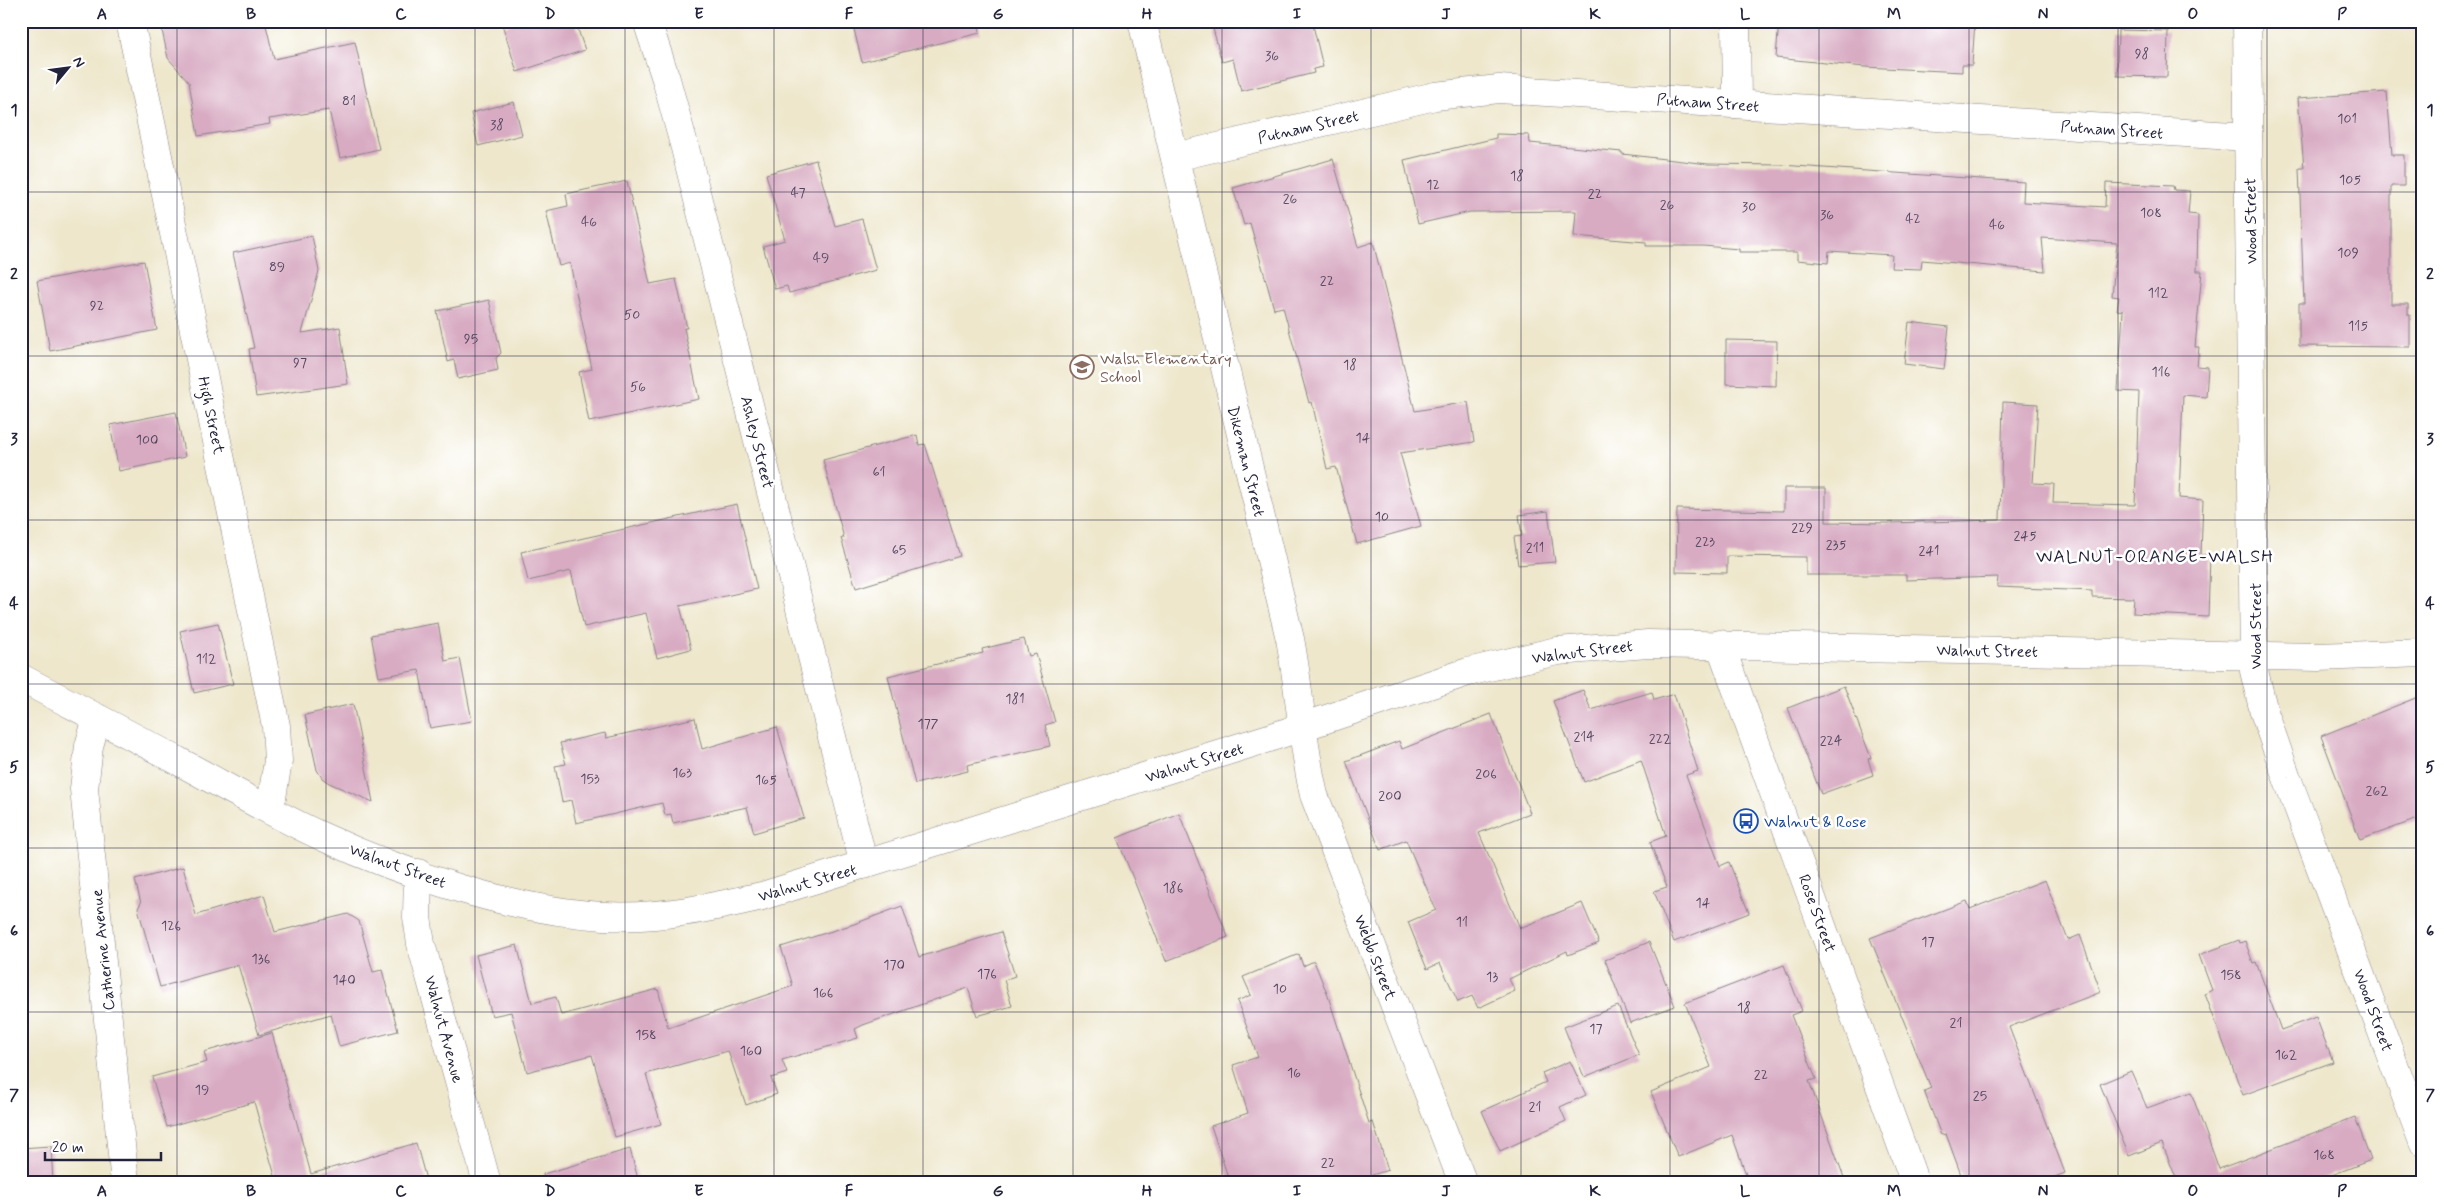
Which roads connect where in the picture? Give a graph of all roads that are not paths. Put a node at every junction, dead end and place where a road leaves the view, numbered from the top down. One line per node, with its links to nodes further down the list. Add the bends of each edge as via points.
1 (130, 21): 15 (street, High Street, via 276,726 278,761)
2 (647, 21): 16 (street, Ashley Street, via 685,148)
3 (1142, 21): 8 (street, Dikeman Street)
4 (1736, 21): 6 (street)
5 (2246, 21): 7 (street, Wood Street)
6 (1737, 104): 7 (street, Putnam Street); 8 (street, Putnam Street, via 1526,89 1466,91)
7 (2248, 137): 11 (street, Wood Street)
8 (1175, 157): 14 (street, Dikeman Street, via 1290,639)
9 (1720, 644): 11 (street, Walnut Street); 14 (street, Walnut Street, via 1616,645 1557,651 1440,680); 22 (street, Rose Street)
10 (2423, 653): 11 (street, Walnut Street)
11 (2253, 656): 18 (street, Wood Street, via 2257,690 2264,712)
12 (21, 678): 13 (street, Walnut Street)
13 (97, 718): 15 (street, Walnut Street); 19 (street, Catherine Avenue, via 89,746 84,789)
14 (1302, 727): 16 (street, Walnut Street); 21 (street, Webb Street, via 1314,796)
15 (270, 810): 17 (street, Walnut Street, via 321,836)
16 (864, 865): 17 (street, Walnut Street, via 762,896 642,916 605,916 542,908)
17 (418, 873): 20 (street, Walnut Avenue, via 417,917 421,944)
18 (2423, 1142)
19 (125, 1183)
20 (487, 1183)
21 (1463, 1183)
22 (1915, 1183)

